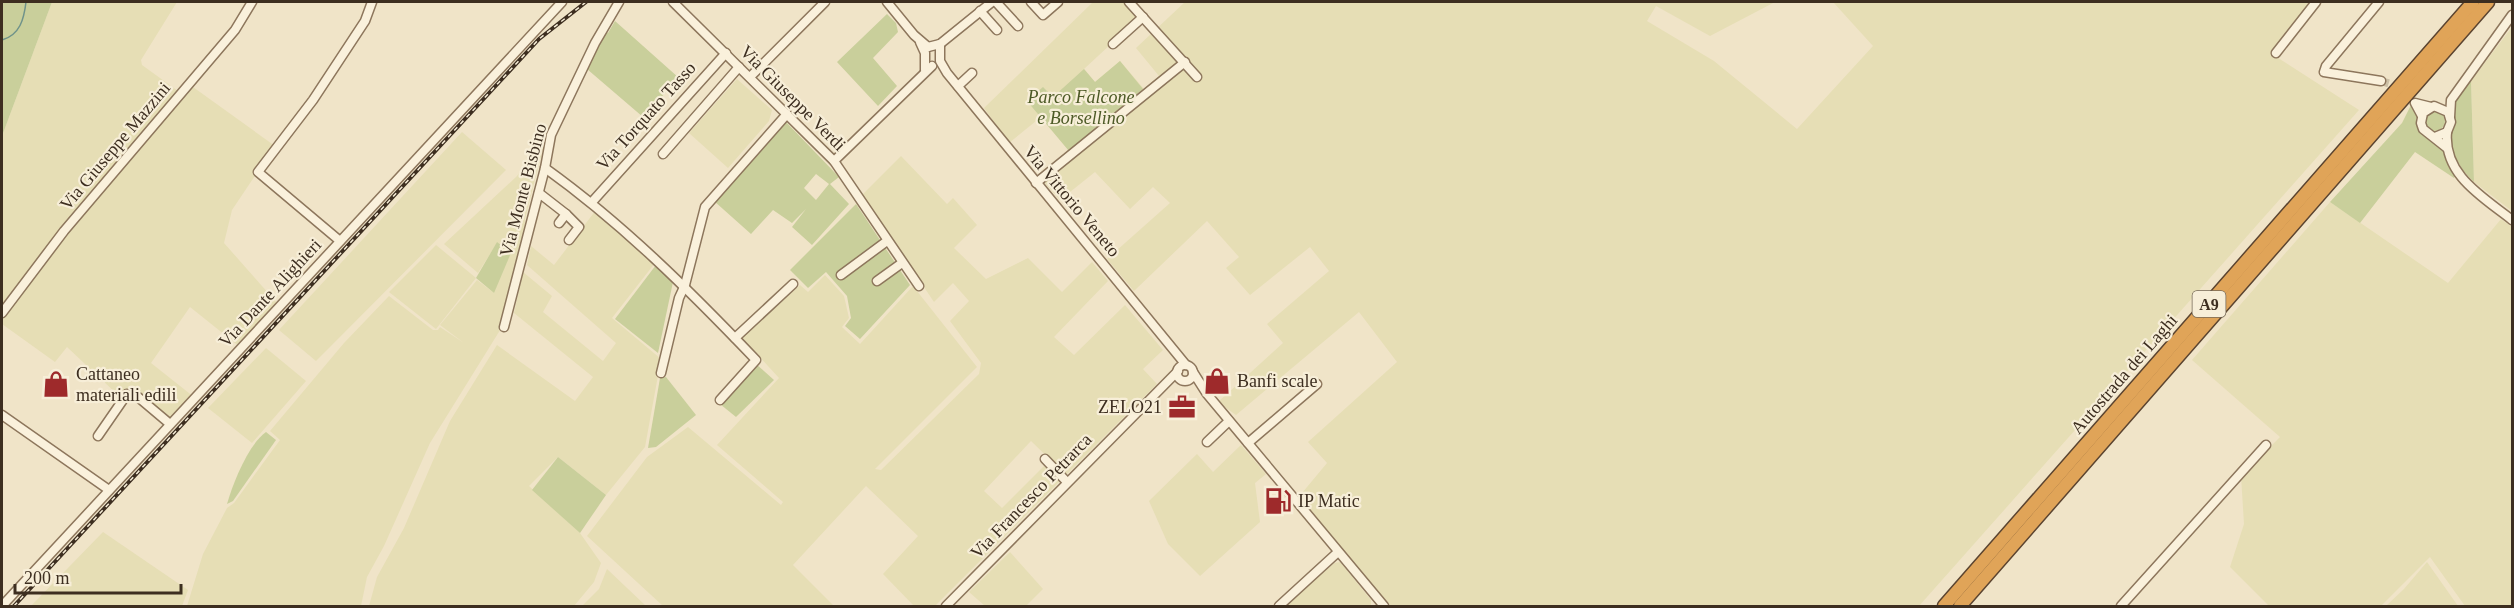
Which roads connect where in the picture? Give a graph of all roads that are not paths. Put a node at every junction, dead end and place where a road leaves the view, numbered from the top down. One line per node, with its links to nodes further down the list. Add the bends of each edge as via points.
1 (252, 2): 57 (street, Via Giuseppe Mazzini, via 235,30 64,231)
2 (372, 2): 49 (street, via 365,21 332,72 258,172)
3 (562, 2): 49 (street, Via Dante Alighieri)
4 (619, 2): 41 (street, Via Monte Bisbino, via 551,135)
5 (673, 2): 22 (street, Via Giuseppe Verdi)
6 (825, 2): 28 (street)
7 (887, 2): 24 (street)
8 (994, 2): 16 (street); 19 (street)
9 (1031, 2): 10 (street, via 1043,15)
10 (1058, 2)
11 (1130, 2): 18 (street)
12 (2316, 2): 23 (street)
13 (2379, 2): 30 (street, via 2324,72)
14 (2473, 2): 84 (highway, Autostrada dei Laghi / A9)
15 (2488, 2): 78 (highway, Autostrada dei Laghi / A9)
16 (980, 11): 20 (street); 24 (street)
17 (2512, 15): 32 (street)
18 (1143, 17): 21 (street); 25 (street)
19 (1018, 26)
20 (997, 30)
21 (1113, 44)
22 (726, 53): 26 (street, Via Giuseppe Verdi); 44 (street, Via Torquato Tasso)
23 (2276, 53)
24 (932, 57): 31 (street, Via Vittorio Veneto); 40 (street)
25 (1185, 62): 29 (street); 42 (street)
26 (739, 67): 28 (street, Via Giuseppe Verdi); 39 (street)
27 (972, 73): 31 (street)
28 (750, 77): 34 (street, Via Giuseppe Verdi)
29 (1197, 77)
30 (2381, 81)
31 (958, 86): 42 (street, Via Vittorio Veneto)
32 (2451, 100): 33 (street); 35 (street)
33 (2432, 107): 35 (street, via 2444,109); 37 (street, via 2415,103 2423,129)
34 (787, 114): 40 (street, Via Giuseppe Verdi); 55 (street, via 705,207)
35 (2450, 117): 36 (street)
36 (2447, 132): 37 (street); 38 (street)
37 (2435, 137): 38 (street)
38 (2447, 148): 46 (street, via 2460,177)
39 (663, 154)
40 (834, 161): 50 (street, Via Giuseppe Verdi)
41 (545, 168): 43 (street, Via Monte Bisbino); 44 (street)
42 (1036, 183): 60 (street, Via Vittorio Veneto, via 1175,351)
43 (539, 193): 45 (street); 58 (street, Via Monte Bisbino)
44 (592, 202): 55 (street)
45 (566, 214): 47 (street); 48 (street, via 579,226)
46 (2512, 219)
47 (559, 223)
48 (570, 240)
49 (340, 241): 70 (street, Via Dante Alighieri)
50 (887, 241): 51 (street, Via Giuseppe Verdi); 52 (street)
51 (902, 263): 53 (street); 56 (street, Via Giuseppe Verdi)
52 (841, 275)
53 (877, 281)
54 (793, 284): 59 (street)
55 (685, 285): 59 (street); 62 (street, via 678,298)
56 (918, 286)
57 (2, 313)
58 (504, 327)
59 (735, 338): 67 (street, via 756,360)
60 (1181, 368): 61 (street); 63 (street, Via Vittorio Veneto, via 1178,376); 64 (street, Via Francesco Petrarca)
61 (1193, 372): 63 (street, via 1190,380); 66 (street)
62 (661, 373)
63 (1184, 381): 64 (street); 66 (street)
64 (1165, 384): 76 (street, Via Francesco Petrarca)
65 (1317, 384): 73 (street)
66 (1207, 394): 69 (street)
67 (720, 400)
68 (2, 415): 77 (street)
69 (1229, 421): 72 (street); 73 (street)
70 (170, 424): 71 (street, via 138,397 127,394); 77 (street, Via Dante Alighieri)
71 (98, 436)
72 (1207, 442)
73 (1248, 443): 79 (street)
74 (2266, 445): 87 (street)
75 (1045, 459): 76 (street)
76 (1067, 482): 82 (street, Via Francesco Petrarca)
77 (109, 490): 81 (street, Via Dante Alighieri)
78 (2031, 526): 85 (highway, Autostrada dei Laghi / A9); 86 (highway)
79 (1342, 556): 80 (street); 83 (street)
80 (1382, 605)
81 (2, 606)
82 (946, 606)
83 (1279, 606)
84 (1942, 606)
85 (1960, 606)
86 (1967, 606)
87 (2121, 606)

